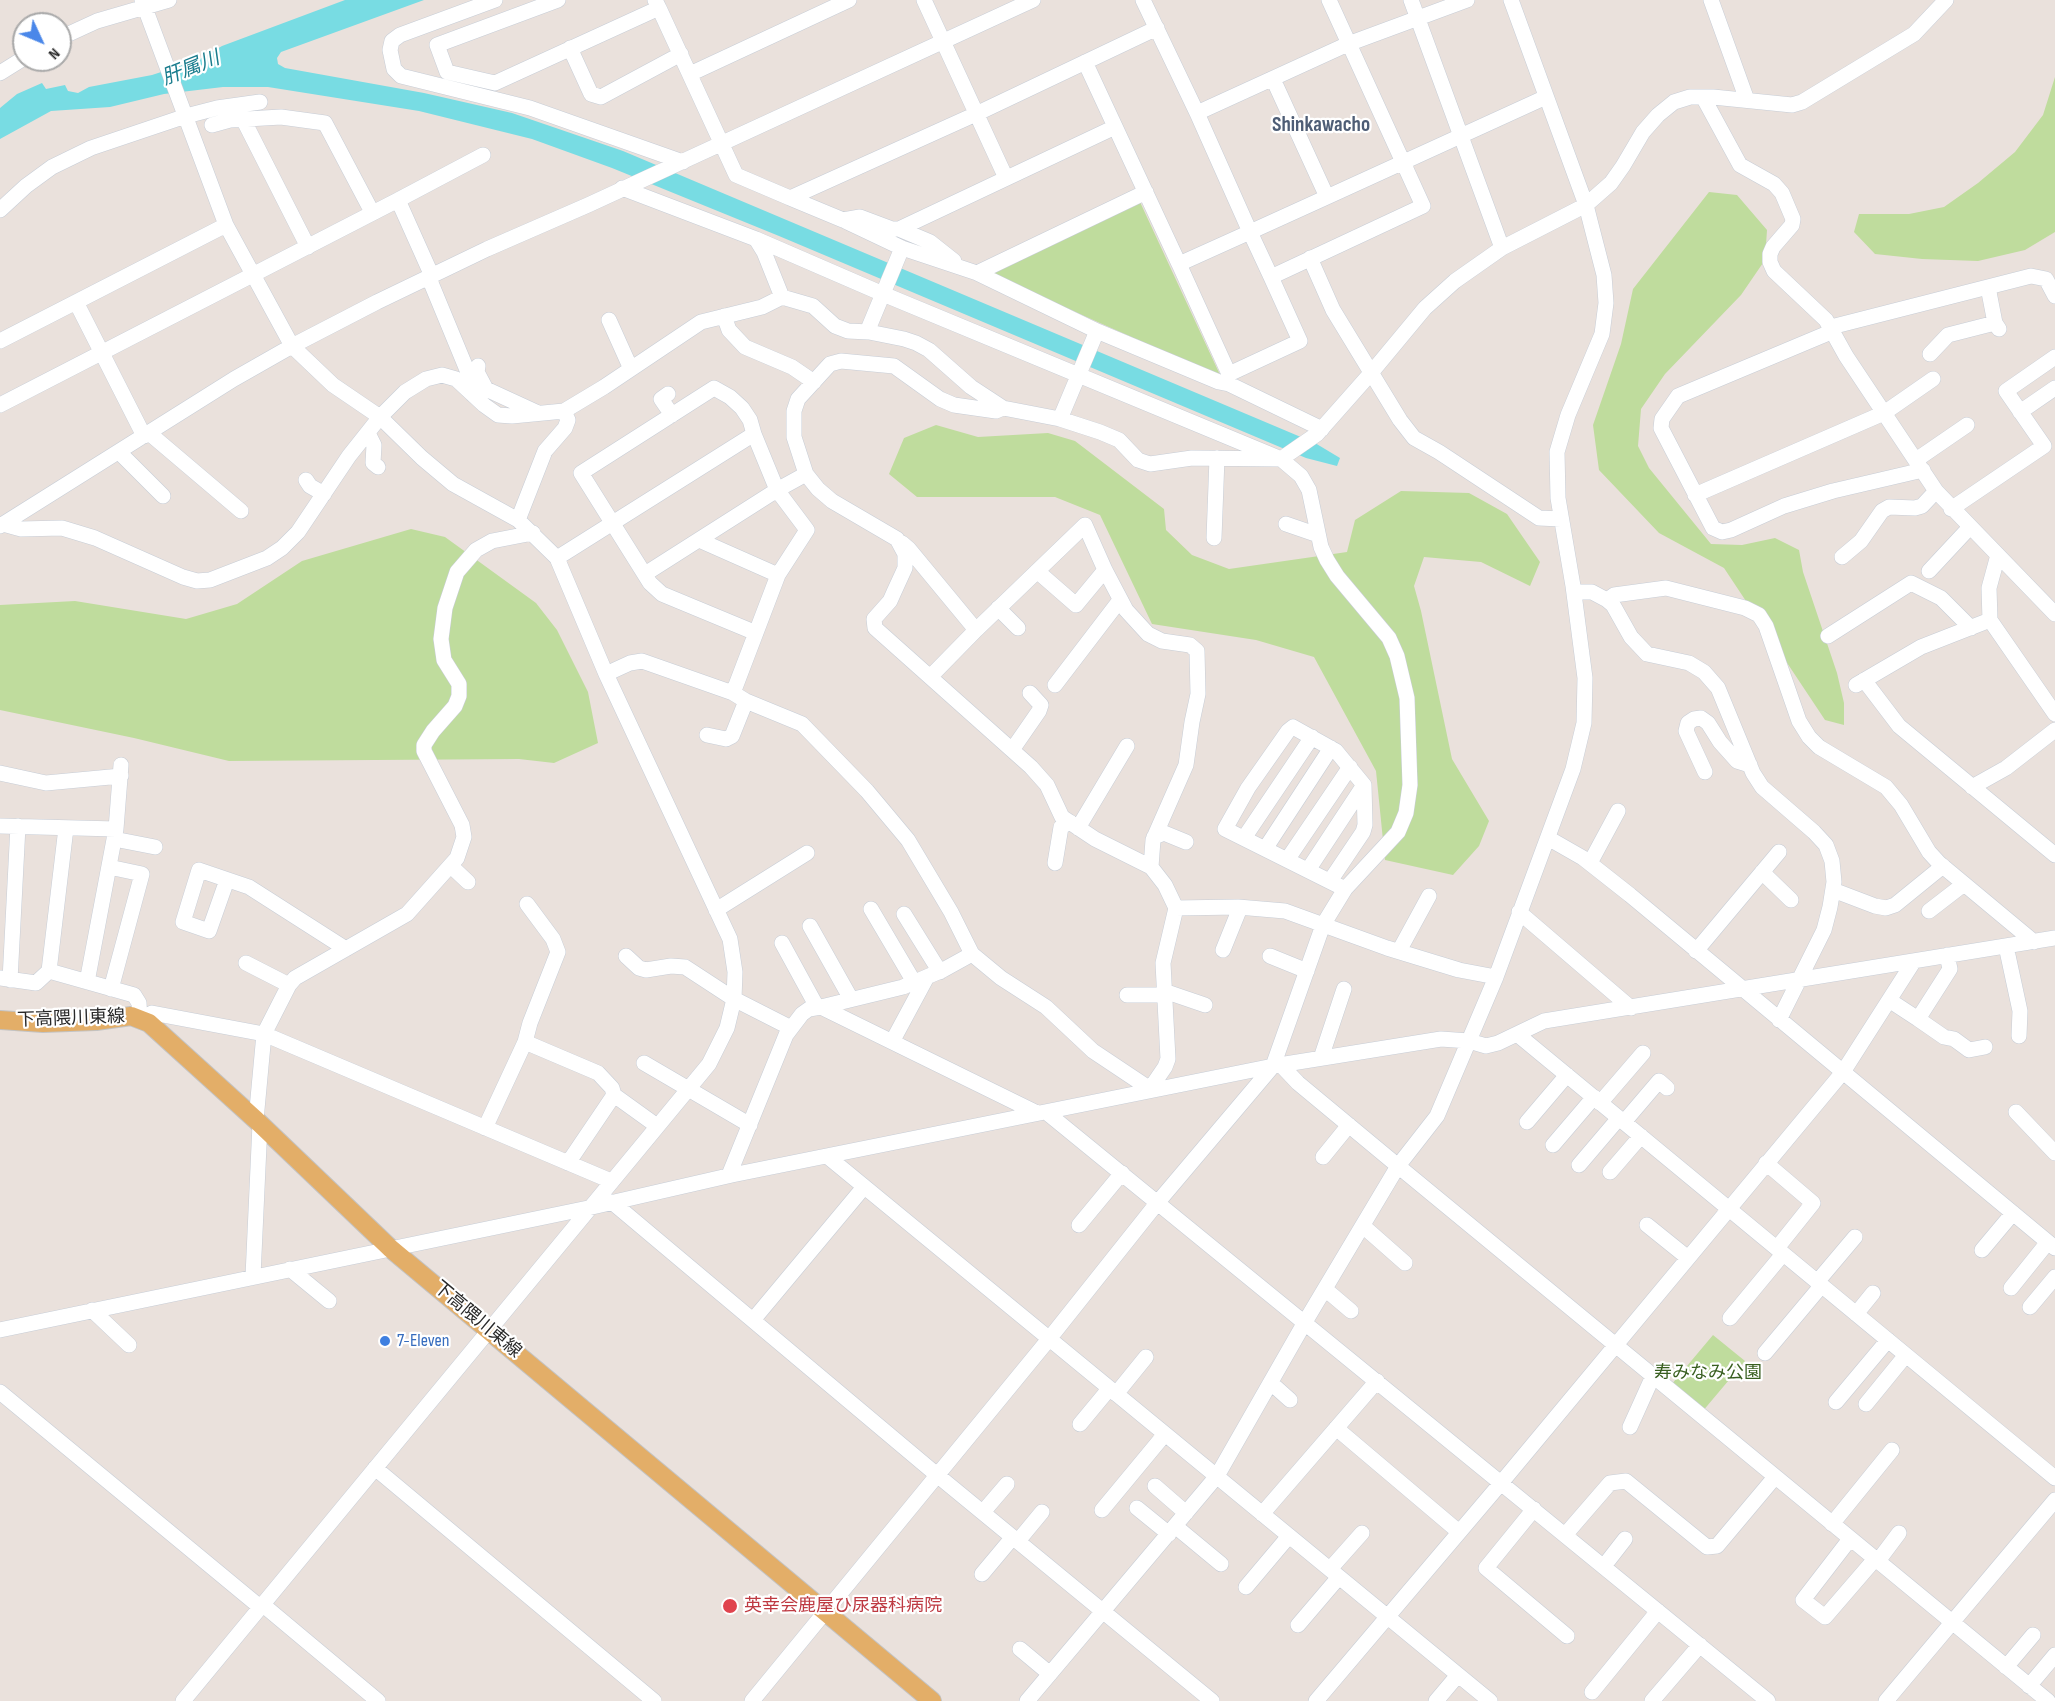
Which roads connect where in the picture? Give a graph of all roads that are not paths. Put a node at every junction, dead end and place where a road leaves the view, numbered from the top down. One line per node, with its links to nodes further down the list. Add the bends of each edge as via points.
1 (169, 0): 14 (street)
2 (495, 0): 39 (street, via 400,35 392,41 390,50 394,69 401,75 530,108)
3 (558, 0): 21 (street, via 437,45 447,72 495,83)
4 (849, 0): 24 (street)
5 (924, 0): 19 (street)
6 (1033, 0): 19 (street)
7 (1143, 0): 17 (street)
8 (1329, 0): 20 (street)
9 (1412, 0): 16 (street)
10 (1467, 0): 16 (street)
11 (1511, 0): 26 (street)
12 (1711, 0): 28 (street)
13 (1946, 0): 28 (street, via 1914,34 1802,102 1792,105)
14 (143, 3): 18 (street); 31 (street)
15 (657, 4): 21 (street); 22 (street)
16 (1418, 18): 20 (street); 36 (street)
17 (1157, 28): 23 (street); 30 (street)
18 (72, 33)
19 (942, 42): 32 (street); 37 (street)
20 (1348, 44): 25 (street); 40 (street)
21 (570, 48): 22 (street, via 591,94 601,97)
22 (681, 54): 24 (street)
23 (1085, 62): 32 (street); 35 (street)
24 (690, 74): 37 (street)
25 (1273, 79): 30 (street); 44 (street)
26 (1545, 97): 36 (street); 47 (street)
27 (1703, 97): 28 (street); 47 (street, via 1674,102 1658,115 1611,183); 71 (street, via 1740,165 1774,184 1793,219 1770,254 1774,271)
28 (1747, 100)
29 (260, 102): 31 (street)
30 (1197, 113): 53 (street)
31 (185, 114): 48 (street, via 91,148 52,167); 51 (street)
32 (976, 114): 41 (street); 45 (street)
33 (243, 119): 34 (street); 49 (street, via 281,117 325,123); 55 (street)
34 (212, 124)
35 (1115, 127): 41 (street); 43 (street)
36 (1461, 135): 40 (street); 56 (street)
37 (722, 142): 39 (street); 45 (street, via 736,175)
38 (483, 155): 46 (street)
39 (681, 163): 42 (street)
40 (1404, 163): 44 (street); 58 (street, via 1423,206)
41 (1006, 178): 52 (street)
42 (622, 188): 54 (street); 62 (street)
43 (1146, 192): 59 (street); 60 (street)
44 (1327, 197): 53 (street)
45 (790, 198): 50 (street)
46 (398, 200): 49 (street); 62 (street)
47 (1586, 205): 56 (street); 117 (street, via 1604,275 1606,303 1602,334 1557,452)
48 (0, 210)
49 (372, 212): 55 (street)
50 (843, 220): 52 (street, via 860,217); 57 (street)
51 (226, 225): 61 (street); 68 (street)
52 (899, 229): 60 (street, via 930,242)
53 (1250, 232): 59 (street); 63 (street)
54 (756, 239): 65 (street); 67 (street)
55 (308, 247): 61 (street)
56 (1502, 248): 82 (street, via 1425,308)
57 (900, 253): 60 (street); 65 (street)
58 (1310, 258): 63 (street); 82 (street, via 1333,310)
59 (1179, 264): 83 (street)
60 (970, 271): 73 (street)
61 (252, 274): 75 (street); 76 (street)
62 (431, 277): 75 (street); 88 (street, via 474,387)
63 (1271, 277): 83 (street, via 1300,341)
64 (1988, 287): 66 (street, via 2031,276 2046,279); 71 (street); 77 (street, via 1997,326 1948,335)
65 (884, 291): 72 (street); 81 (street)
66 (2055, 296)
67 (782, 297): 69 (street, via 762,307); 72 (street, via 813,306 835,326)
68 (76, 302): 74 (street); 76 (street)
69 (724, 316): 80 (street, via 701,322); 85 (street, via 729,330 745,347 792,367)
70 (609, 320): 80 (street)
71 (1831, 327): 94 (street); 113 (street, via 1826,334 1678,396 1662,419 1661,428)
72 (867, 332): 90 (street, via 916,343)
73 (1094, 336): 81 (street); 83 (street, via 1219,382)
74 (0, 341)
75 (292, 346): 96 (street, via 333,385); 101 (street)
76 (100, 352): 89 (street); 101 (street)
77 (1930, 354)
78 (2055, 357): 92 (street, via 2006,391)
79 (478, 366): 93 (street, via 486,389)
80 (631, 369): 91 (street)
81 (1078, 373): 97 (street); 104 (street)
82 (1371, 373): 99 (street); 117 (street, via 1414,438 1539,518)
83 (1229, 379): 99 (street)
84 (1933, 380): 94 (street)
85 (814, 382): 90 (street, via 830,364 841,361 894,366 954,405 996,411); 108 (street, via 798,399 794,411 794,437)
86 (2055, 388): 92 (street)
87 (668, 394): 95 (street, via 661,399)
88 (473, 395): 93 (street, via 498,415); 96 (street, via 456,380 442,375 426,379 405,392)
89 (0, 405)
90 (1003, 408): 97 (street)
91 (564, 411): 93 (street); 118 (street, via 568,420 565,428 545,451)
92 (2020, 412): 115 (street, via 2044,446)
93 (539, 413)
94 (1884, 413): 106 (street); 113 (street)
95 (672, 415): 102 (street, via 714,388 742,408); 120 (street, via 581,473)
96 (380, 417): 100 (street); 118 (street, via 453,484)
97 (1060, 418): 105 (street, via 1119,440 1138,460 1150,464)
98 (1967, 425): 106 (street)
99 (1319, 431): 104 (street)
100 (368, 433): 107 (street); 112 (street)
101 (147, 434): 103 (street); 116 (street)
102 (754, 434): 110 (street); 120 (street)
103 (119, 452): 114 (street); 119 (street)
104 (1284, 457): 105 (street); 124 (street, via 1309,490)
105 (1217, 458): 126 (street)
106 (1919, 465): 111 (street); 113 (street, via 1784,506 1722,532 1713,528)
107 (378, 467)
108 (806, 474): 110 (street); 129 (street, via 832,501)
109 (306, 480): 112 (street)
110 (777, 490): 127 (street); 137 (street, via 807,530)
111 (1936, 491): 115 (street); 125 (street, via 1922,506 1889,507 1882,511)
112 (324, 494): 119 (street, via 282,548 267,558 210,580 183,577 63,528 21,529)
113 (1695, 495)
114 (163, 496)
115 (1951, 508): 122 (street)
116 (241, 512)
117 (1561, 519): 139 (street)
118 (518, 520): 123 (street)
119 (1, 522)
120 (613, 523): 132 (street); 136 (street)
121 (1286, 524): 124 (street)
122 (1970, 527): 130 (street); 135 (street)
123 (533, 533): 132 (street); 189 (street, via 492,542 476,550 457,572 445,608 441,639 444,660 459,684 459,696 424,745 424,751 462,825 464,837)
124 (1318, 535): 197 (street, via 1337,576 1389,638 1407,698 1410,785 1406,813 1398,832)
125 (1865, 536): 128 (street); 131 (street)
126 (1214, 538)
127 (699, 540): 136 (street); 137 (street)
128 (1880, 542)
129 (903, 544): 138 (street, via 918,552); 147 (street); 151 (street, via 904,568 890,601 874,619 875,628)
130 (1998, 555): 143 (street); 144 (street, via 1989,588)
131 (1842, 556)
132 (557, 558): 150 (street)
133 (1105, 570): 134 (street, via 1076,604); 134 (street, via 1085,525); 140 (street)
134 (1037, 571): 142 (street)
135 (1929, 571)
136 (645, 574): 148 (street, via 662,594)
137 (778, 575): 148 (street)
138 (950, 585)
139 (1574, 592): 141 (street, via 1592,592); 177 (street, via 1585,678 1584,723 1573,769)
140 (1120, 600): 152 (street); 175 (street, via 1148,634 1162,641 1190,645 1197,651 1198,694 1186,765)
141 (1607, 600): 163 (street, via 1638,647 1647,654 1689,663 1718,688); 187 (street, via 1614,595 1666,588 1759,615 1799,721 1809,736 1819,747 1886,787 1929,852)
142 (998, 608): 145 (street); 147 (street)
143 (2055, 614)
144 (1990, 620): 146 (street); 156 (street)
145 (1018, 628)
146 (1971, 628): 149 (street, via 1941,598 1911,583); 168 (street, via 1921,647 1860,682 1899,726)
147 (976, 630): 151 (street)
148 (756, 633): 153 (street)
149 (1828, 636)
150 (606, 674): 153 (street, via 642,661); 205 (street)
151 (931, 676): 162 (street)
152 (1055, 685)
153 (733, 693): 155 (street)
154 (1030, 693): 162 (street, via 1041,705)
155 (746, 701): 158 (street, via 732,736 726,739); 219 (street, via 802,723 867,791 908,840)
156 (2055, 714)
157 (2055, 730): 168 (street, via 2006,768)
158 (707, 735)
159 (1312, 737): 161 (street); 176 (street); 176 (street, via 1293,727 1248,788 1225,829)
160 (1127, 746): 170 (street)
161 (1331, 748): 164 (street); 180 (street)
162 (1012, 750): 170 (street, via 1047,785 1062,817)
163 (1750, 765): 165 (street, via 1737,761 1708,723 1694,719 1686,731); 198 (street, via 1762,787 1826,845 1832,861)
164 (1350, 767): 167 (street); 184 (street)
165 (1705, 772)
166 (0, 773): 174 (street, via 46,783 121,771)
167 (1364, 785): 191 (street); 194 (street, via 1363,832)
168 (1972, 787): 183 (street)
169 (1618, 811): 186 (street)
170 (1074, 825): 185 (street, via 1061,827); 190 (street)
171 (0, 826): 172 (street)
172 (18, 826): 173 (street); 229 (street)
173 (66, 828): 174 (street); 225 (street)
174 (115, 834): 179 (street); 188 (street)
175 (1154, 837): 178 (street, via 1164,833); 190 (street)
176 (1244, 838): 180 (street)
177 (1548, 838): 186 (street); 207 (street)
178 (1186, 842)
179 (155, 847)
180 (1265, 849): 184 (street)
181 (1779, 852): 192 (street)
182 (807, 853): 205 (street)
183 (2055, 855)
184 (1287, 860): 191 (street)
185 (1055, 863)
186 (1590, 863): 218 (street)
187 (1943, 866): 196 (street); 198 (street, via 1886,908)
188 (109, 867): 231 (street); 233 (street, via 142,874)
189 (452, 867): 195 (street); 215 (street, via 407,914)
190 (1150, 867): 202 (street, via 1165,885)
191 (1308, 870): 194 (street)
192 (1762, 872): 200 (street); 218 (street)
193 (227, 880): 215 (street, via 249,887)
194 (1330, 881): 197 (street)
195 (468, 882)
196 (1964, 884): 206 (street); 212 (street)
197 (1345, 889): 209 (street)
198 (1833, 890): 230 (street, via 1824,930)
199 (1429, 897): 217 (street)
200 (1791, 900)
201 (527, 904): 253 (street, via 558,952)
202 (1176, 908): 203 (street); 236 (street, via 1163,963)
203 (1240, 908): 209 (street, via 1285,911); 216 (street)
204 (871, 909): 227 (street)
205 (716, 910): 238 (street, via 730,939)
206 (1929, 911)
207 (1519, 912): 228 (street); 243 (street)
208 (904, 914): 227 (street)
209 (1323, 925): 217 (street); 226 (street)
210 (810, 926): 239 (street)
211 (2055, 938): 212 (street)
212 (2034, 942): 214 (street)
213 (782, 943): 242 (street)
214 (2006, 946): 220 (street); 251 (street, via 2020,1011)
215 (346, 949): 232 (street)
216 (1223, 950)
217 (1399, 951): 228 (street)
218 (1696, 951): 235 (street)
219 (972, 954): 227 (street); 264 (street, via 1046,1007 1094,1051)
220 (1947, 955): 223 (street); 244 (street, via 1950,969)
221 (626, 956): 238 (street, via 646,970 685,967)
222 (1270, 956): 226 (street)
223 (1914, 961): 230 (street); 240 (street)
224 (246, 963): 232 (street)
225 (49, 971): 229 (street, via 36,983); 231 (street)
226 (1307, 971): 259 (street)
227 (927, 977): 239 (street); 254 (street)
228 (1496, 977): 252 (street)
229 (5, 979)
230 (1800, 981): 235 (street); 247 (street)
231 (87, 982): 233 (street)
232 (289, 985): 249 (street)
233 (111, 989): 246 (street, via 134,996 139,1003)
234 (1344, 989): 257 (street)
235 (1743, 990): 243 (street); 247 (street)
236 (1164, 993): 237 (street); 241 (street); 264 (street, via 1168,1059)
237 (1127, 995)
238 (734, 999): 248 (street); 263 (street, via 727,1028 709,1064)
239 (851, 999): 242 (street)
240 (1889, 1000): 244 (street); 260 (street)
241 (1205, 1005)
242 (819, 1007): 248 (street, via 808,1008); 254 (street)
243 (1631, 1008): 250 (street, via 1544,1021)
244 (1918, 1018): 255 (street, via 1969,1050)
245 (0, 1020): 246 (main road, 下高隈川東線, via 43,1023 131,1016)
246 (140, 1020): 249 (street, via 152,1013); 270 (main road, 下高隈川東線, via 149,1023)
247 (1779, 1020): 260 (street)
248 (791, 1028): 272 (street)
249 (264, 1034): 270 (street); 275 (street)
250 (1517, 1034): 252 (street, via 1486,1046); 261 (street)
251 (2019, 1036)
252 (1468, 1041): 257 (street, via 1441,1039); 284 (street, via 1437,1116)
253 (525, 1042): 265 (street, via 598,1073); 275 (street)
254 (892, 1042): 267 (street)
255 (1984, 1047)
256 (1642, 1053): 266 (street)
257 (1321, 1058): 259 (street)
258 (644, 1063): 263 (street)
259 (1276, 1065): 264 (street); 273 (street); 291 (street)
260 (1843, 1072): 281 (street); 294 (street)
261 (1567, 1075): 266 (street); 271 (street)
262 (1667, 1088): 269 (street, via 1659,1081)
263 (688, 1089): 272 (street); 274 (street)
264 (1150, 1089): 267 (street)
265 (614, 1095): 274 (street); 282 (street)
266 (1597, 1100): 269 (street); 277 (street)
267 (1041, 1112): 279 (street); 286 (street)
268 (2016, 1112): 278 (street)
269 (1621, 1120): 276 (street); 283 (street)
270 (258, 1122): 300 (main road, 下高隈川東線); 306 (street)
271 (1527, 1122)
272 (750, 1125): 287 (street)
273 (1349, 1125): 280 (street); 284 (street)
274 (657, 1126): 288 (street)
275 (485, 1128): 282 (street)
276 (1641, 1136): 285 (street); 293 (street)
277 (1553, 1144)
278 (2055, 1153)
279 (828, 1156): 287 (street); 289 (street)
280 (1323, 1157)
281 (1766, 1163): 293 (street); 302 (street, via 1813,1203)
282 (568, 1164): 288 (street)
283 (1579, 1165)
284 (1398, 1166): 297 (street); 325 (street)
285 (1610, 1172)
286 (1122, 1173): 291 (street); 295 (street)
287 (729, 1175): 290 (street)
288 (610, 1181): 292 (street)
289 (864, 1186): 318 (street); 322 (street)
290 (612, 1202): 292 (street); 318 (street)
291 (1158, 1202): 319 (street); 322 (street)
292 (588, 1208): 300 (street); 321 (street)
293 (1729, 1208): 302 (street); 303 (street)
294 (2013, 1213): 299 (street); 301 (street)
295 (1079, 1225)
296 (1647, 1225): 303 (street)
297 (1363, 1226): 304 (street); 310 (street)
298 (1855, 1238): 308 (street)
299 (2052, 1245): 309 (street)
300 (390, 1248): 305 (street); 321 (main road, 下高隈川東線)
301 (1982, 1250)
302 (1780, 1251): 308 (street); 317 (street)
303 (1688, 1258): 325 (street)
304 (1405, 1263)
305 (290, 1269): 306 (street); 312 (street)
306 (253, 1276): 314 (street)
307 (2055, 1277): 313 (street)
308 (1820, 1283): 316 (street); 326 (street)
309 (2011, 1288)
310 (1325, 1289): 315 (street); 319 (street)
311 (1873, 1293): 316 (street)
312 (329, 1301)
313 (2030, 1307)
314 (92, 1310): 320 (street); 324 (street)
315 (1352, 1311)
316 (1856, 1314): 323 (street)
317 (1730, 1318)
318 (753, 1320): 343 (street)
319 (1305, 1322): 330 (street); 331 (street)
320 (0, 1330)
321 (489, 1330): 342 (street); 375 (main road, 下高隈川東線)
322 (1048, 1339): 332 (street); 343 (street)
323 (1888, 1340): 327 (street); 335 (street)
324 (129, 1345)
325 (1615, 1346): 329 (street); 347 (street)
326 (1765, 1353)
327 (1906, 1355): 336 (street); 346 (street)
328 (1146, 1357): 332 (street)
329 (1653, 1376): 338 (street); 345 (street)
330 (1377, 1381): 339 (street); 347 (street)
331 (1271, 1383): 334 (street); 344 (street)
332 (1113, 1391): 337 (street); 340 (street)
333 (0, 1392): 374 (street)
334 (1290, 1400)
335 (1836, 1402)
336 (1866, 1404)
337 (1080, 1424)
338 (1630, 1427)
339 (1336, 1428): 357 (street); 360 (street)
340 (1165, 1434): 344 (street); 353 (street)
341 (1892, 1450): 358 (street)
342 (375, 1468): 374 (street); 393 (street)
343 (937, 1475): 354 (street); 375 (street)
344 (1217, 1476): 356 (street); 357 (street)
345 (1775, 1477): 358 (street); 363 (street, via 1717,1546 1707,1547 1626,1481 1610,1483)
346 (2055, 1478)
347 (1501, 1483): 352 (street); 360 (street)
348 (1007, 1484): 354 (street)
349 (1155, 1486): 356 (street)
350 (2055, 1500): 379 (street)
351 (1137, 1508): 359 (street)
352 (1534, 1509): 363 (street); 382 (street, via 1486,1568)
353 (1102, 1510)
354 (983, 1512): 365 (street)
355 (1042, 1512): 365 (street)
356 (1186, 1513): 359 (street)
357 (1262, 1514): 364 (street)
358 (1832, 1524): 367 (street)
359 (1172, 1530): 369 (street); 377 (street)
360 (1459, 1532): 378 (street)
361 (1362, 1533): 371 (street)
362 (1899, 1533): 368 (street)
363 (1565, 1535): 370 (street)
364 (1289, 1536): 371 (street); 373 (street)
365 (1015, 1539): 372 (street); 377 (street)
366 (1625, 1539): 370 (street)
367 (1850, 1539): 368 (street); 368 (street, via 1803,1600 1825,1617)
368 (1877, 1560): 379 (street)
369 (1221, 1564)
370 (1604, 1566): 376 (street)
371 (1334, 1573): 378 (street); 380 (street)
372 (982, 1574)
373 (1246, 1587)
374 (261, 1606): 391 (street); 392 (street)
375 (824, 1611): 394 (street); 395 (main road, 下高隈川東線)
376 (1658, 1611): 383 (street); 390 (street)
377 (1104, 1612): 387 (street); 397 (street)
378 (1387, 1616): 388 (street); 398 (street)
379 (1952, 1622): 386 (street); 403 (street)
380 (1298, 1625)
381 (2033, 1635): 386 (street)
382 (1568, 1636)
383 (1700, 1645): 401 (street); 402 (street)
384 (1020, 1649): 387 (street)
385 (2055, 1655): 389 (street)
386 (2006, 1667): 389 (street)
387 (1050, 1674): 396 (street)
388 (1458, 1675): 399 (street); 400 (street)
389 (2029, 1686): 404 (street)
390 (1592, 1692)
391 (183, 1701)
392 (378, 1701)
393 (654, 1701)
394 (752, 1701)
395 (932, 1701)
396 (1027, 1701)
397 (1212, 1701)
398 (1316, 1701)
399 (1436, 1701)
400 (1490, 1701)
401 (1652, 1701)
402 (1768, 1701)
403 (1886, 1701)
404 (2048, 1701)

